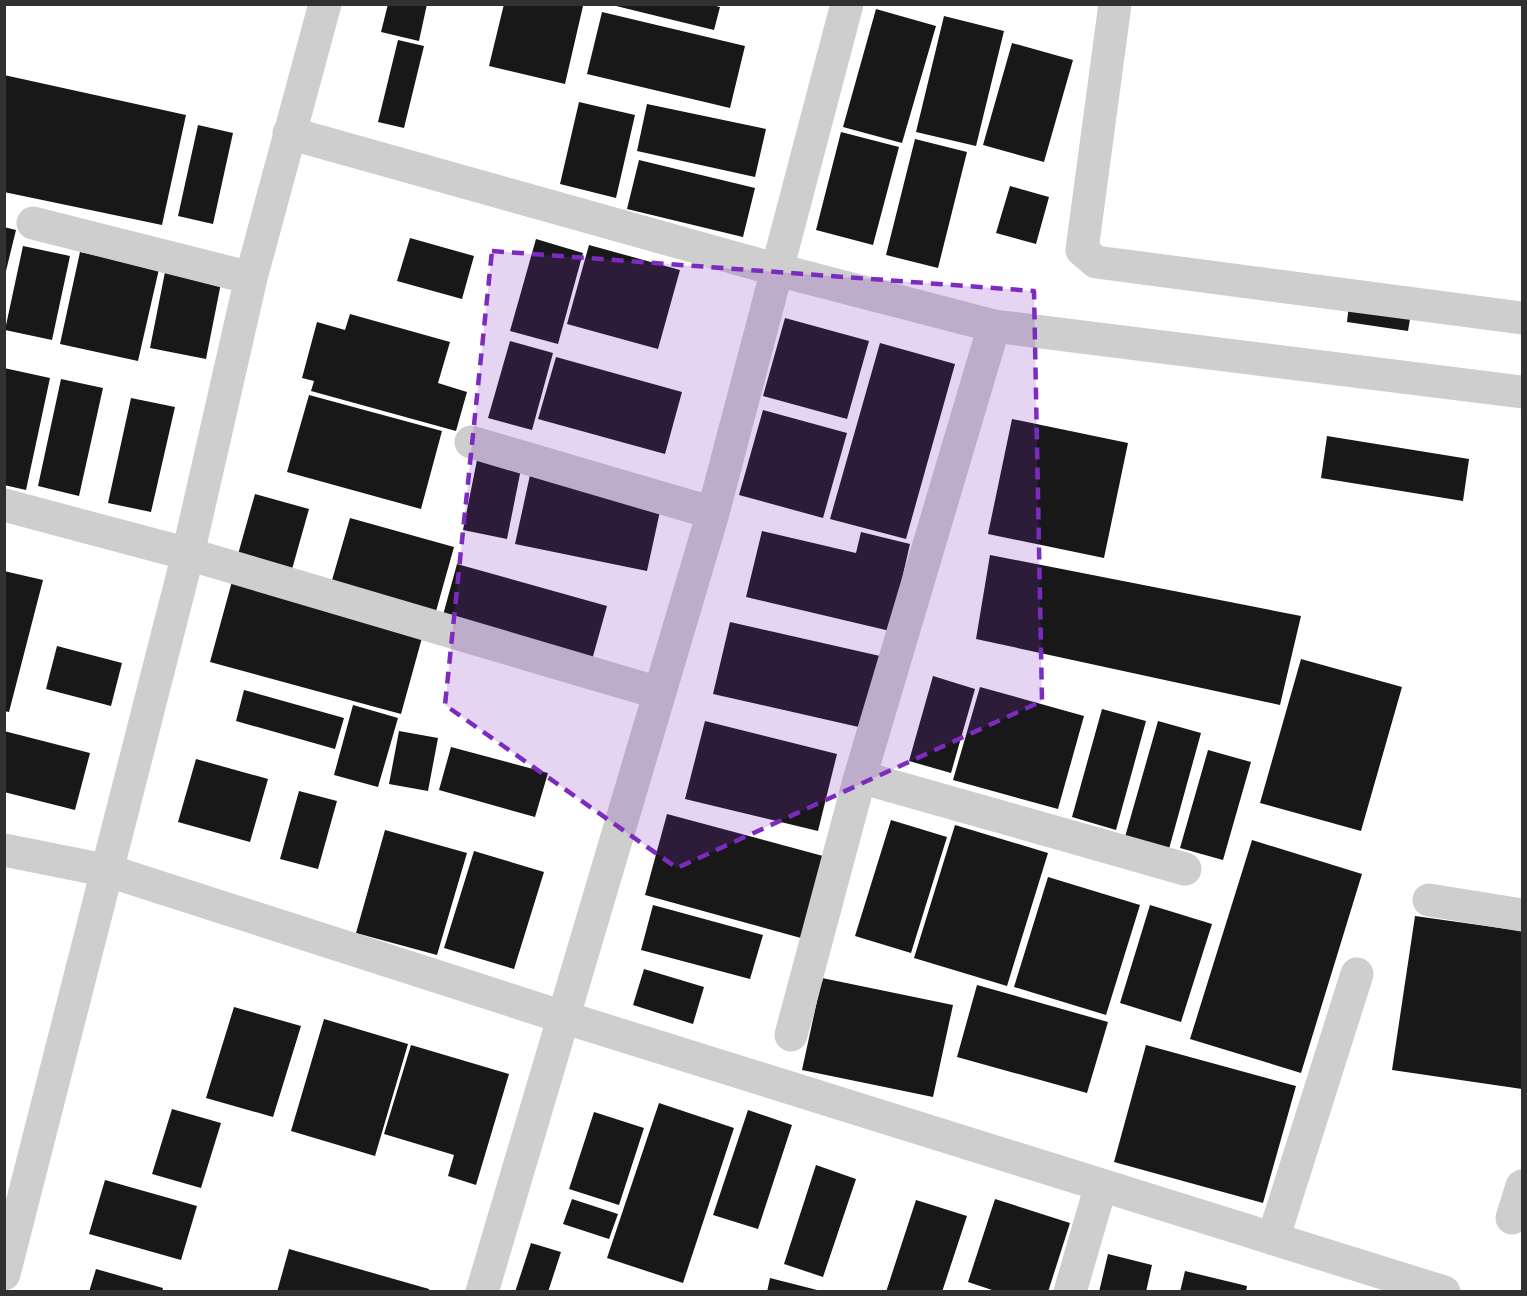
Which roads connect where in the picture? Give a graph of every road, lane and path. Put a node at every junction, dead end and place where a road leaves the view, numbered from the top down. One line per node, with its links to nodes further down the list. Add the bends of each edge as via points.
1 (325, 4): 4 (street)
2 (847, 4): 6 (street)
3 (1115, 4): 8 (street, via 1082,250 1096,262)
4 (289, 133): 6 (street); 7 (street)
5 (33, 223): 7 (street)
6 (778, 270): 9 (street); 13 (street)
7 (251, 278): 14 (street)
8 (1522, 318)
9 (994, 326): 10 (street); 16 (street)
10 (1522, 392)
11 (471, 442): 13 (street)
12 (4, 506): 14 (street)
13 (713, 513): 15 (street)
14 (188, 554): 15 (street); 19 (street)
15 (658, 693): 23 (street)
16 (860, 777): 18 (street); 24 (street)
17 (4, 850): 19 (street)
18 (1185, 869)
19 (109, 871): 23 (street); 29 (street)
20 (1429, 900): 21 (street)
21 (1522, 915)
22 (1357, 974): 28 (street)
23 (563, 1017): 25 (street); 30 (street)
24 (791, 1035)
25 (1101, 1185): 28 (street); 31 (street)
26 (1522, 1186): 27 (street)
27 (1512, 1218)
28 (1273, 1239): 32 (street)
29 (4, 1274)
30 (482, 1292)
31 (1070, 1292)
32 (1444, 1292)

